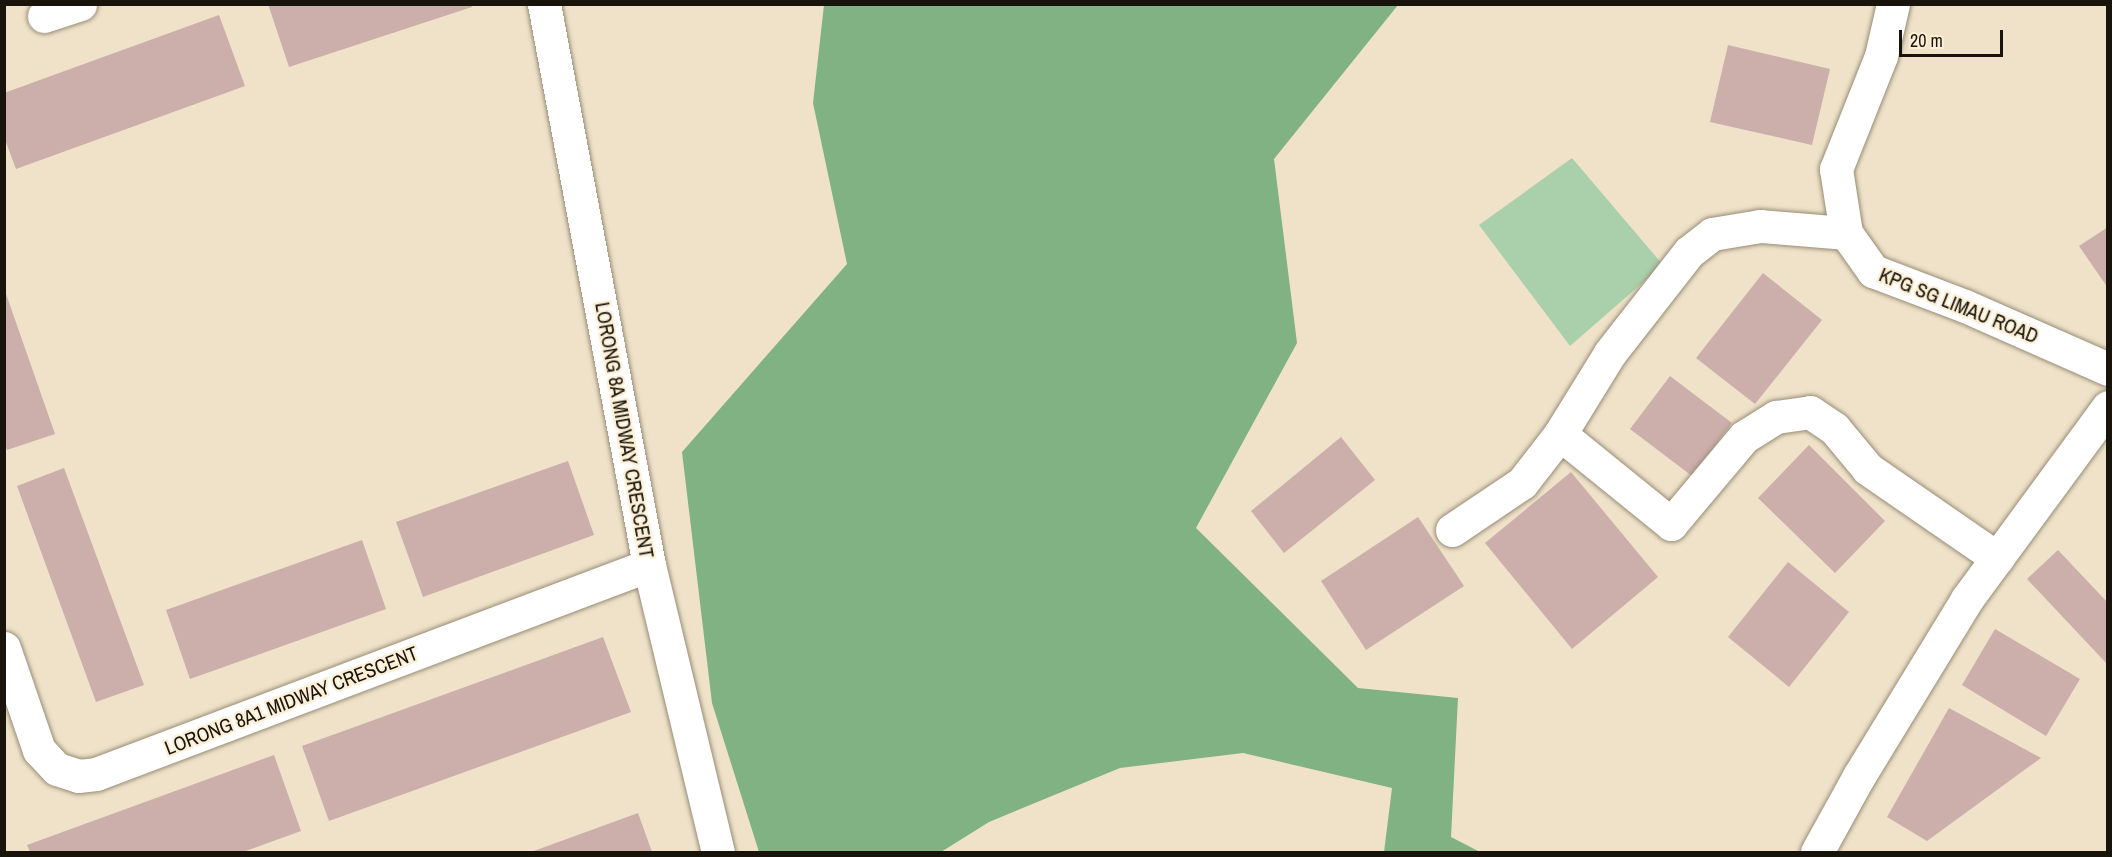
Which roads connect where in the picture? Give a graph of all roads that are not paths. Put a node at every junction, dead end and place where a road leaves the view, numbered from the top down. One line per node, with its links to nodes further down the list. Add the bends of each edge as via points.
1 (80, 4): 4 (street)
2 (544, 4): 11 (street, LORONG 8A MIDWAY CRESCENT)
3 (1893, 4): 5 (street, KPG SG LIMAU ROAD, via 1881,56 1836,169)
4 (44, 16)
5 (1846, 233): 6 (street, KPG SG LIMAU ROAD, via 1873,271 1965,306); 8 (street, via 1760,226 1712,234 1689,252 1610,353)
6 (2108, 369)
7 (2108, 407): 10 (street)
8 (1560, 434): 9 (street, via 1522,483); 10 (street, via 1671,524 1744,437 1776,417 1810,412 1834,428 1868,469)
9 (1452, 530)
10 (1997, 558): 14 (street, via 1967,599)
11 (649, 565): 12 (street, LORONG 8A1 MIDWAY CRESCENT, via 96,774 78,776 57,769 39,750); 13 (street, LORONG 8A MIDWAY CRESCENT)
12 (4, 648)
13 (718, 852)
14 (1817, 852)

